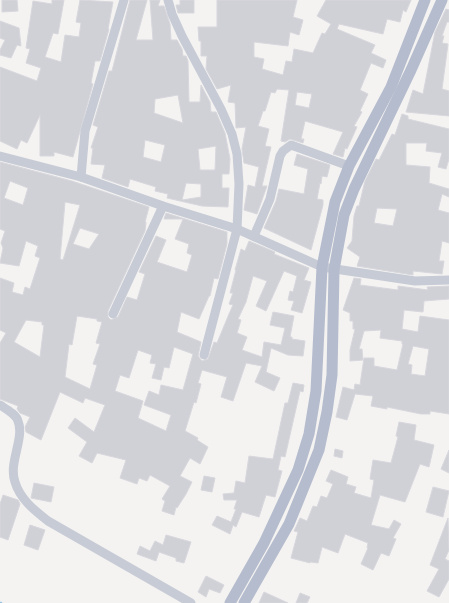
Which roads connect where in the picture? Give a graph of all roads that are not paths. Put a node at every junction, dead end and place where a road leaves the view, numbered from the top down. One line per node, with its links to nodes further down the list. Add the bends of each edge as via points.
1 (124, 0): 7 (street, via 85,131)
2 (168, 0): 9 (street, via 182,36 232,134 237,154 239,184)
3 (425, 0): 6 (main road, via 391,87)
4 (442, 0): 12 (main road, via 351,195 344,215)
5 (0, 156): 7 (street)
6 (349, 166): 10 (street, via 291,145 280,156 270,199); 11 (main road, via 335,202)
7 (82, 177): 8 (street)
8 (163, 206): 9 (street); 14 (street)
9 (237, 229): 10 (street); 15 (street)
10 (254, 236): 11 (street)
11 (322, 267): 12 (street); 18 (main road, via 316,391 308,434 298,470)
12 (334, 270): 13 (street, via 415,281); 19 (main road, via 332,375 319,450 289,524)
13 (449, 280)
14 (113, 314)
15 (204, 355)
16 (0, 405): 17 (street, via 18,421 14,480 22,496 33,509 48,521)
17 (191, 603)
18 (230, 603)
19 (244, 603)

